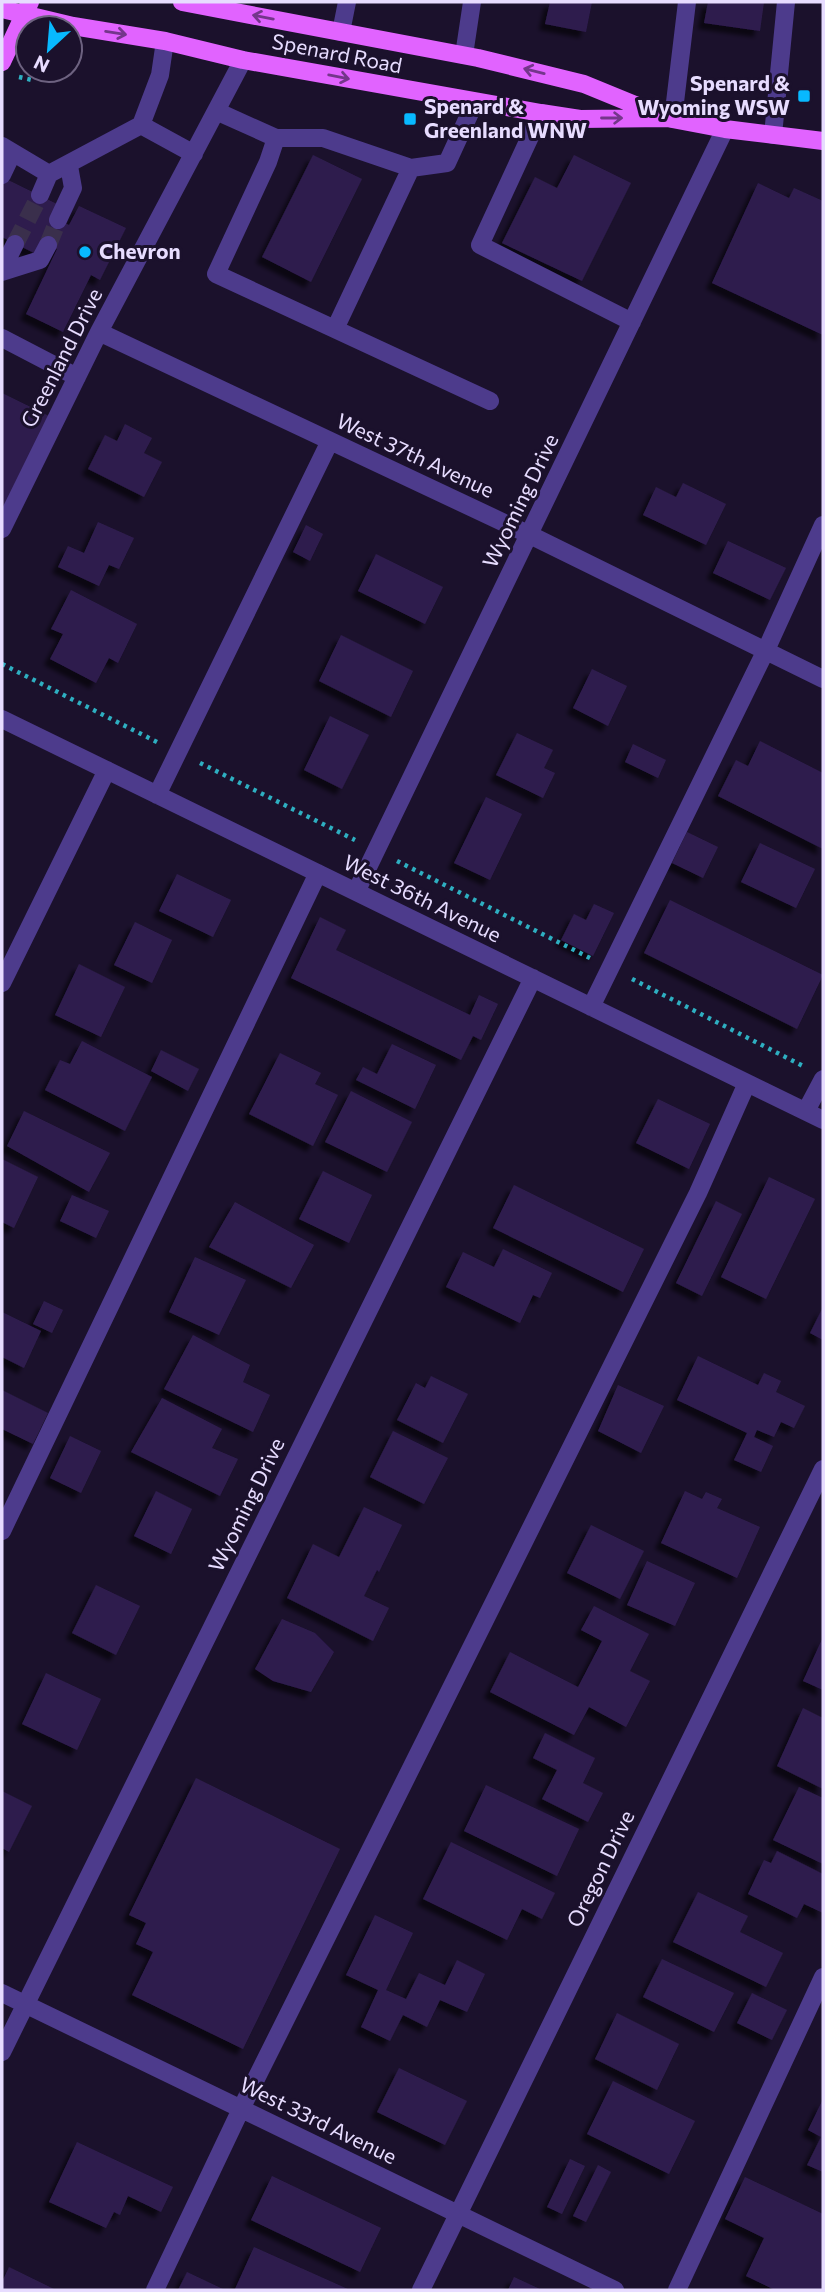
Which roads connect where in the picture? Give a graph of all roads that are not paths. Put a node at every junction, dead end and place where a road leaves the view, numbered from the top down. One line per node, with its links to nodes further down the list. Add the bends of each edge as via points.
1 (346, 2): 8 (street)
2 (472, 2): 10 (street)
3 (687, 2): 16 (street)
4 (786, 2): 19 (street)
5 (192, 3): 8 (main road, Spenard Road, one-way to 5)
6 (27, 8): 7 (main road, Spenard Road); 9 (main road, Spenard Road, one-way to 9, via 73,26); 12 (main road)
7 (2, 9)
8 (341, 33): 10 (main road, Spenard Road)
9 (165, 41): 11 (main road, Spenard Road); 17 (street, via 160,75)
10 (464, 55): 16 (main road, Spenard Road, one-way to 10, via 584,83)
11 (243, 60): 13 (main road, Spenard Road, one-way to 13); 14 (street, Greenland Drive)
12 (2, 62)
13 (475, 102): 15 (main road, Spenard Road); 25 (street, via 447,163)
14 (216, 111): 20 (street); 23 (street, Greenland Drive)
15 (541, 113): 16 (main road, Spenard Road, one-way to 16, via 580,119); 33 (street, via 480,245)
16 (670, 119): 18 (main road, Spenard Road)
17 (141, 125): 23 (street); 24 (street)
18 (725, 129): 19 (main road, Spenard Road); 33 (street, Wyoming Drive)
19 (773, 135): 21 (main road, Spenard Road)
20 (276, 138): 25 (street, via 323,138); 34 (street, via 216,274)
21 (823, 141)
22 (7, 150): 26 (street); 27 (street)
23 (194, 154): 35 (street, Greenland Drive)
24 (69, 166): 26 (street); 29 (street, via 73,188)
25 (411, 168): 34 (street)
26 (49, 174): 28 (street)
27 (2, 175)
28 (40, 195)
29 (58, 220)
30 (15, 244): 32 (street)
31 (48, 245): 32 (street, via 40,260)
32 (2, 271)
33 (632, 322): 42 (street, Wyoming Drive)
34 (335, 329): 38 (street)
35 (99, 332): 37 (street, Greenland Drive); 39 (street, West 37th Avenue)
36 (2, 338): 37 (street)
37 (77, 377): 41 (street, Greenland Drive)
38 (491, 401)
39 (330, 441): 42 (street, West 37th Avenue); 47 (street)
40 (823, 525): 43 (street)
41 (2, 529)
42 (530, 535): 43 (street, West 37th Avenue); 49 (street, Wyoming Drive)
43 (766, 650): 44 (street, West 37th Avenue); 52 (street)
44 (823, 679)
45 (2, 719): 46 (street, West 36th Avenue)
46 (107, 770): 47 (street, West 36th Avenue); 51 (street)
47 (157, 795): 48 (street, West 36th Avenue)
48 (318, 873): 49 (street, West 36th Avenue); 58 (street)
49 (356, 892): 50 (street, West 36th Avenue)
50 (533, 978): 52 (street, West 36th Avenue); 61 (street, Wyoming Drive)
51 (2, 983)
52 (591, 1007): 54 (street, West 36th Avenue)
53 (819, 1075): 55 (street)
54 (747, 1083): 55 (street, West 36th Avenue); 63 (street, via 698,1193)
55 (806, 1111): 56 (street, West 36th Avenue)
56 (823, 1120)
57 (823, 1469): 64 (street, Oregon Drive)
58 (2, 1531)
59 (823, 1978): 68 (street)
60 (2, 1993): 61 (street, West 33rd Avenue)
61 (25, 2004): 62 (street, Wyoming Drive); 63 (street, West 33rd Avenue)
62 (2, 2052)
63 (241, 2109): 64 (street, West 33rd Avenue); 65 (street)
64 (458, 2214): 66 (street, Oregon Drive); 67 (street, West 33rd Avenue)
65 (155, 2290)
66 (421, 2290)
67 (615, 2290)
68 (677, 2290)

